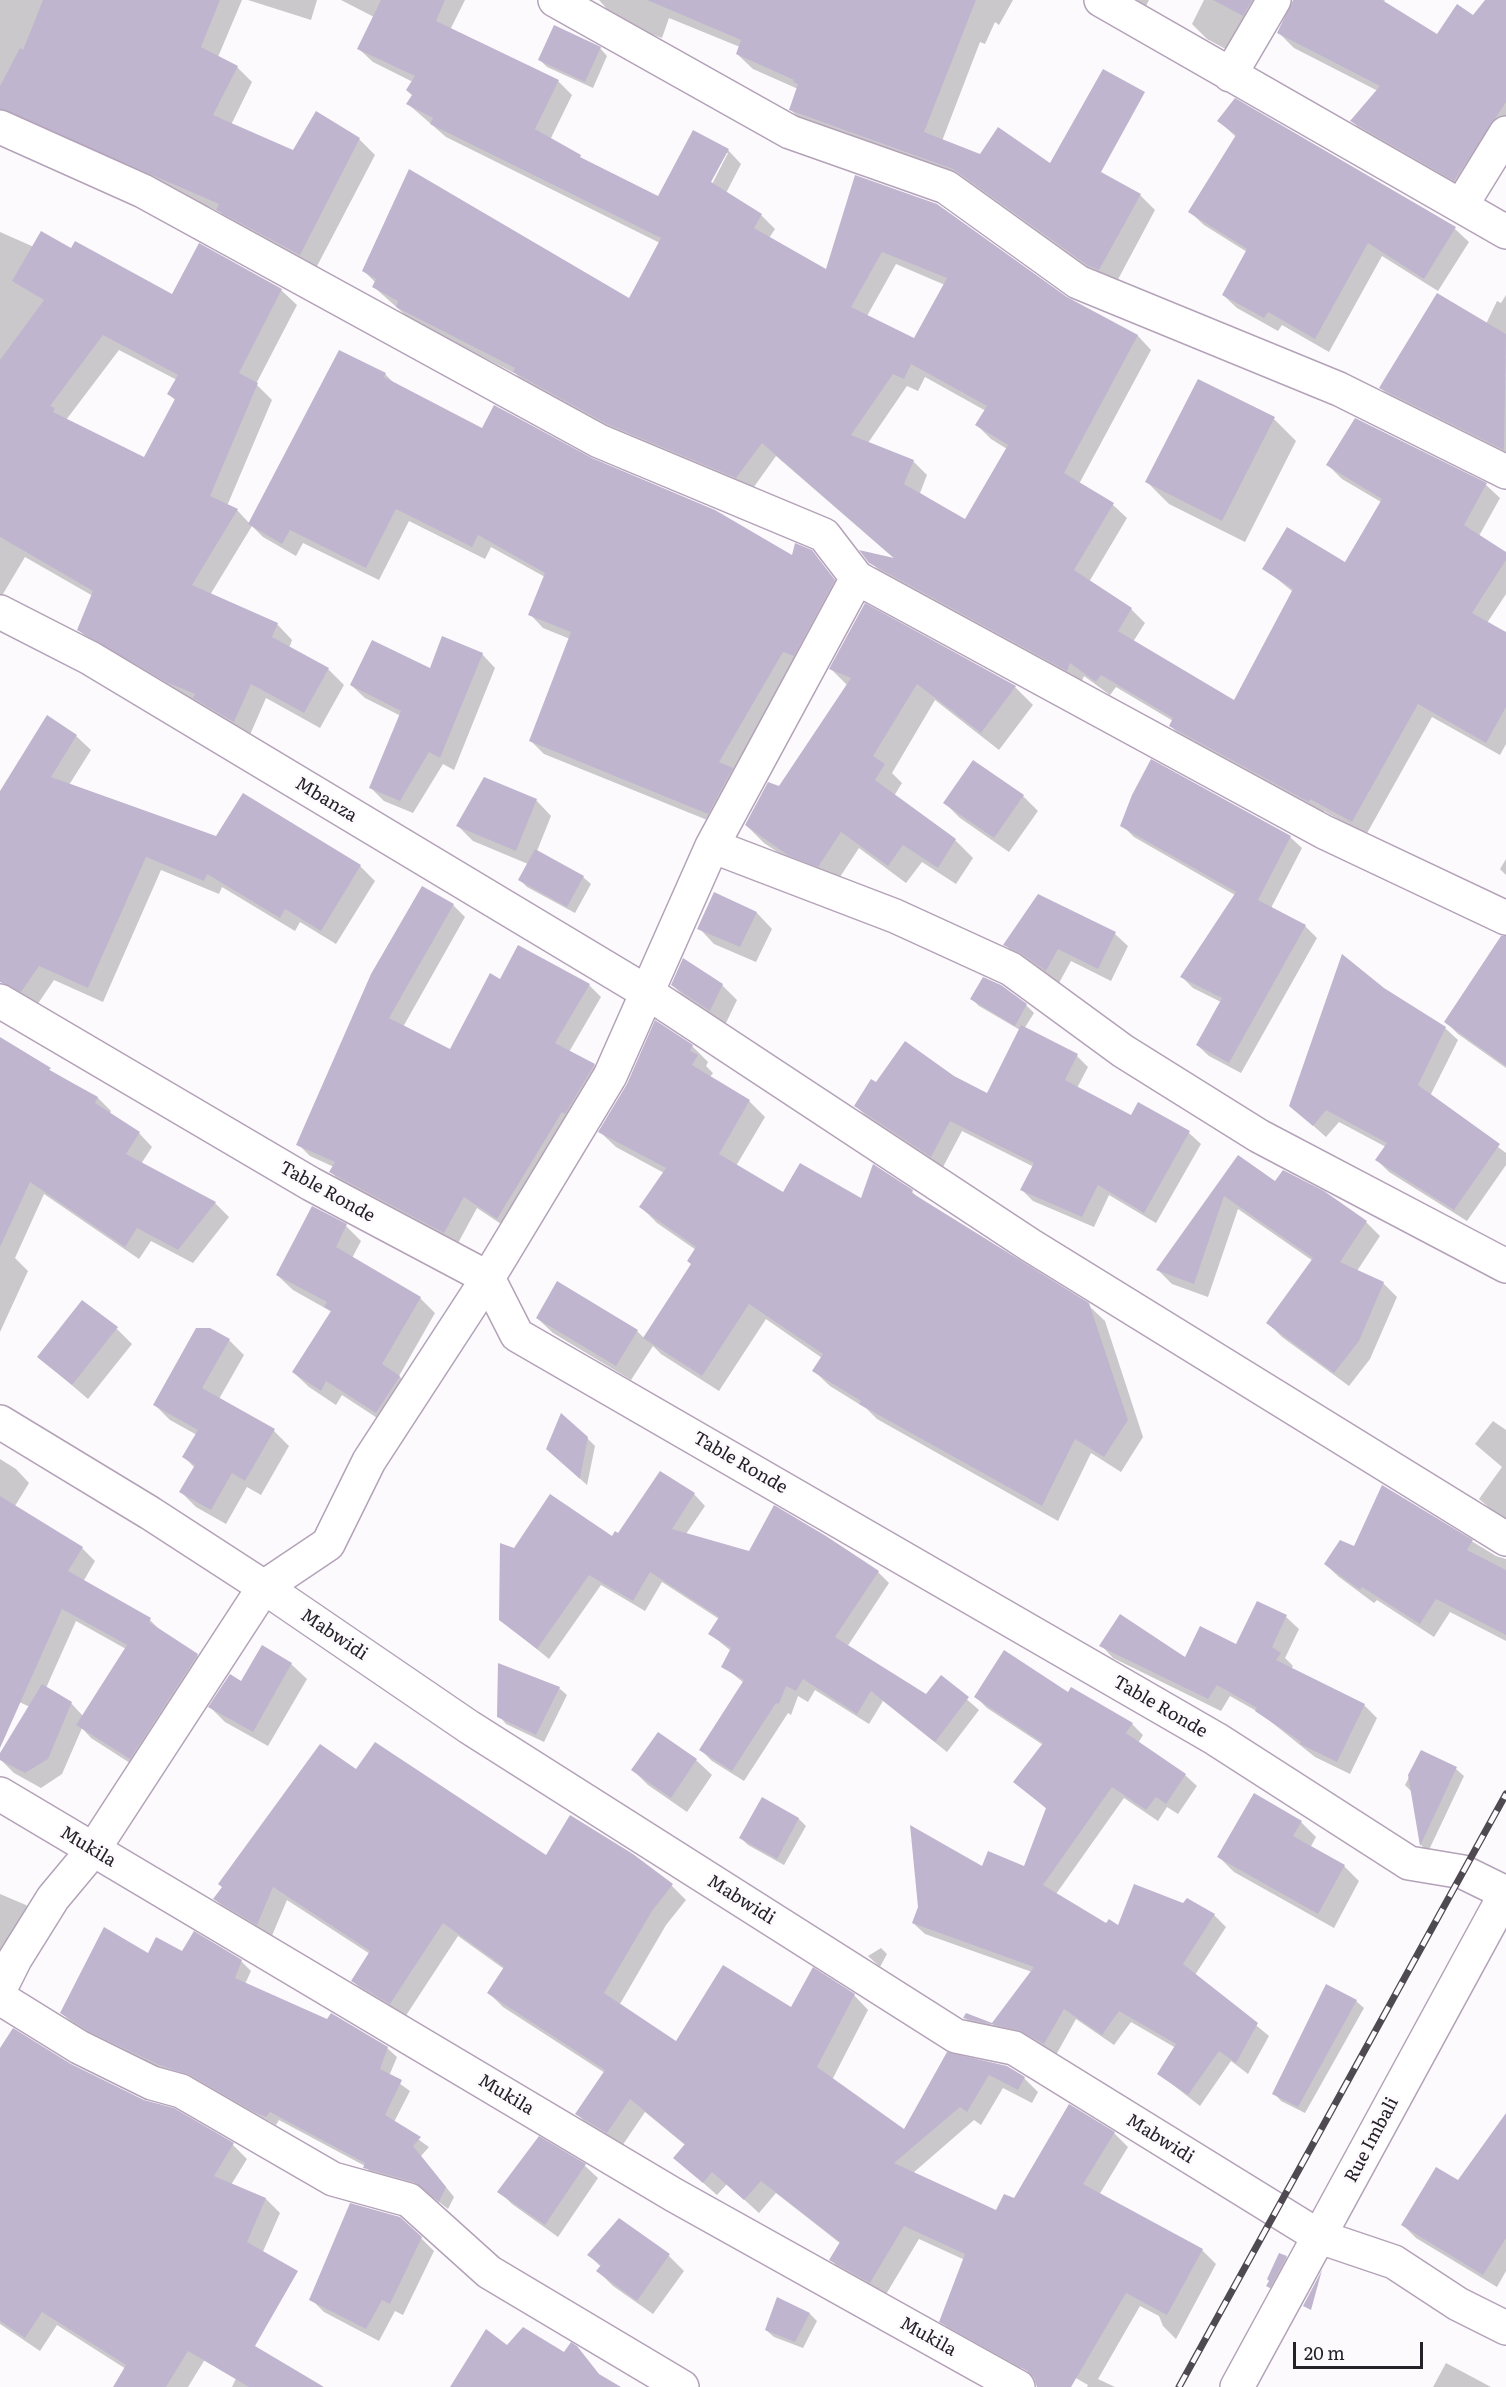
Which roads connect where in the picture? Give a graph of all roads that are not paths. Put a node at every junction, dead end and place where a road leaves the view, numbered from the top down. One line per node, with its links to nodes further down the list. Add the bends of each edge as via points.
1 (555, 0): 9 (street, via 790,132 946,187 1078,282 1340,389)
2 (1101, 0): 4 (street)
3 (1274, 0): 4 (street)
4 (1230, 75): 7 (street)
5 (0, 127): 10 (street, via 143,191 599,441 824,535)
6 (1506, 133): 7 (street)
7 (1461, 206): 8 (street)
8 (1506, 232)
9 (1506, 472)
10 (857, 578): 12 (street); 13 (street, via 1324,832)
11 (0, 612): 14 (street, Mbanza, via 90,658)
12 (712, 846): 14 (street); 16 (street, via 895,916 1011,969 1123,1051 1259,1136)
13 (1506, 918)
14 (648, 993): 17 (street, via 610,1076); 19 (street, Mbanza, via 1030,1245)
15 (0, 1001): 17 (street, Table Ronde, via 311,1184)
16 (1506, 1266)
17 (488, 1278): 20 (street, via 369,1461 328,1544); 23 (street, Table Ronde, via 517,1335 1216,1739 1409,1863 1463,1872)
18 (0, 1422): 20 (street, Mabwidi)
19 (1506, 1539)
20 (264, 1587): 22 (street); 26 (street, Mabwidi, via 469,1727 956,2036 1014,2048)
21 (0, 1794): 22 (street, Mukila)
22 (93, 1850): 24 (street, via 53,1898); 29 (street, Mukila, via 674,2195)
23 (1506, 1893): 26 (street, Rue Imbali)
24 (0, 1989)
25 (0, 1998): 28 (street, via 79,2047 123,2070 181,2091 333,2179 409,2200 489,2272)
26 (1320, 2237): 27 (street, Mabwidi, via 1394,2262 1458,2304); 30 (street, Rue Imbali)
27 (1506, 2328)
28 (682, 2387)
29 (1018, 2387)
30 (1237, 2387)

